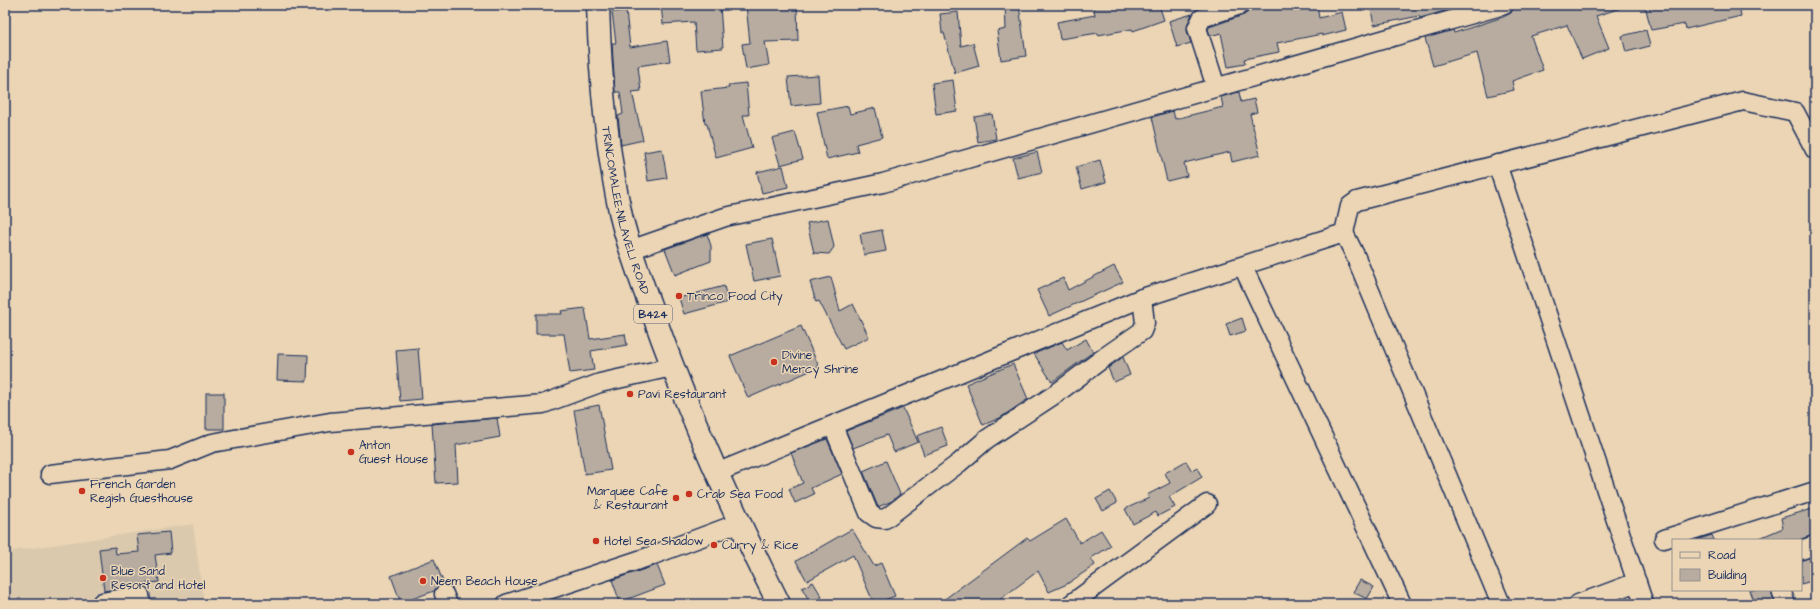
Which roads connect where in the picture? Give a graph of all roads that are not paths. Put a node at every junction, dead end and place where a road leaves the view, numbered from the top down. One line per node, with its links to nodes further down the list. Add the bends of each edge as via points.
1 (598, 5): 8 (main road, TRINCOMALEE-NILAVELI ROAD / B424, via 599,63 606,126 621,216)
2 (1240, 5): 4 (street, via 1202,18 1197,28)
3 (1504, 5): 4 (street)
4 (1216, 88): 8 (street, via 883,183 725,217)
5 (1815, 150): 6 (street, via 1795,112 1743,101)
6 (1497, 164): 7 (street, via 1357,201 1350,206); 21 (street)
7 (1344, 234): 9 (street); 29 (street)
8 (630, 250): 11 (main road, TRINCOMALEE-NILAVELI ROAD / B424)
9 (1243, 267): 10 (street); 28 (street)
10 (1142, 298): 12 (street); 12 (street, via 1145,323 1142,331 1057,393 1010,422 885,519 876,518 869,513)
11 (672, 367): 13 (main road, TRINCOMALEE-NILAVELI ROAD / B424); 14 (street, via 600,383 543,404 330,422 212,443 170,460)
12 (833, 426): 13 (street)
13 (716, 473): 17 (main road, TRINCOMALEE-NILAVELI ROAD / B424)
14 (50, 474)
15 (1815, 491): 18 (street)
16 (1207, 504): 27 (street)
17 (739, 523): 25 (street, via 648,557); 26 (main road, TRINCOMALEE-NILAVELI ROAD / B424)
18 (1664, 539)
19 (1815, 546): 20 (street)
20 (1802, 550)
21 (1637, 582): 30 (street); 31 (street)
22 (1781, 591): 32 (street)
23 (102, 602): 24 (street, via 140,595)
24 (141, 604)
25 (506, 604)
26 (779, 604)
27 (1071, 604)
28 (1402, 604)
29 (1502, 604)
30 (1578, 604)
31 (1644, 604)
32 (1786, 604)

